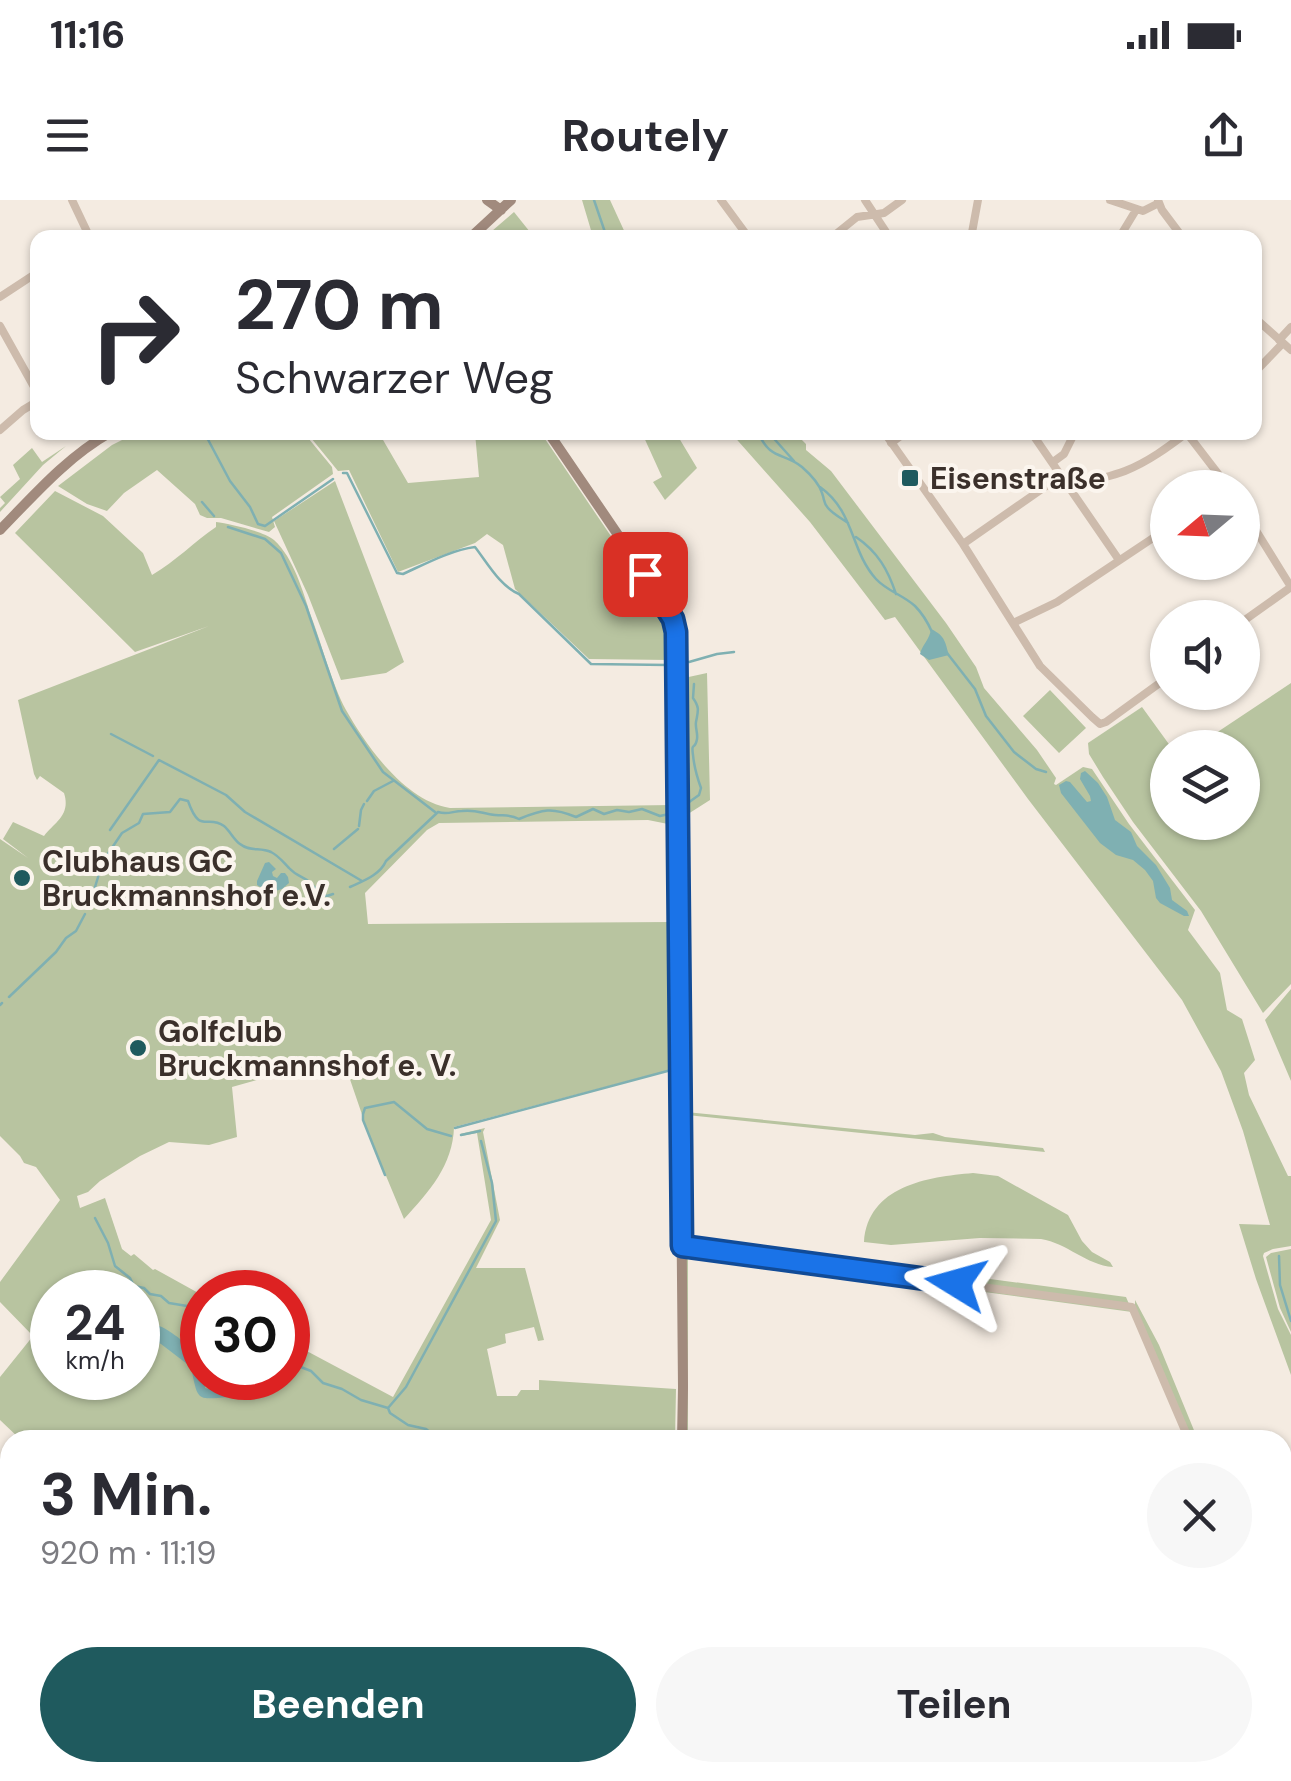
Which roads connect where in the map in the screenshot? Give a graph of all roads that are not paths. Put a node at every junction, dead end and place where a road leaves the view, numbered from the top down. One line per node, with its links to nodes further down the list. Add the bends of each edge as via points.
1 (72, 200): 13 (street)
2 (486, 200): 10 (street)
3 (511, 200): 10 (street)
4 (721, 200): 15 (street)
5 (865, 200): 12 (street)
6 (902, 200): 12 (street)
7 (978, 200): 18 (street)
8 (1110, 200): 11 (street)
9 (1159, 202): 11 (street); 20 (street)
10 (501, 210): 14 (street)
11 (1136, 210): 19 (street)
12 (875, 213): 16 (street); 17 (street)
13 (86, 230)
14 (479, 230)
15 (743, 230)
16 (841, 230)
17 (885, 230)
18 (972, 230)
19 (1124, 230)
20 (1178, 230)
21 (30, 277): 22 (street)
22 (0, 297)
23 (1262, 324): 26 (street)
24 (0, 326): 29 (street)
25 (1291, 327): 26 (street)
26 (1281, 342): 27 (street); 28 (street)
27 (1291, 350)
28 (1262, 364)
29 (30, 383)
30 (30, 404): 31 (street)
31 (0, 430)
32 (98, 440): 45 (street)
33 (553, 440): 54 (street, via 663,601 676,632)
34 (889, 440): 40 (street)
35 (895, 440): 40 (street)
36 (1037, 440): 41 (street)
37 (1071, 440): 41 (street)
38 (1178, 440): 44 (street, via 1126,471)
39 (1192, 440): 42 (street)
40 (891, 443): 48 (street)
41 (1053, 462): 43 (street)
42 (1214, 470)
43 (1062, 475): 44 (street); 48 (street)
44 (1071, 490): 49 (street)
45 (0, 530)
46 (1260, 537): 50 (street)
47 (1150, 540): 49 (street)
48 (963, 544): 52 (street)
49 (1119, 560): 52 (street)
50 (1291, 587): 51 (street)
51 (1260, 609)
52 (1013, 623): 53 (street, via 1040,666 1100,724)
53 (1150, 690)
54 (682, 1246): 55 (street); 56 (street, via 1132,1307)
55 (682, 1430)
56 (1186, 1430)

